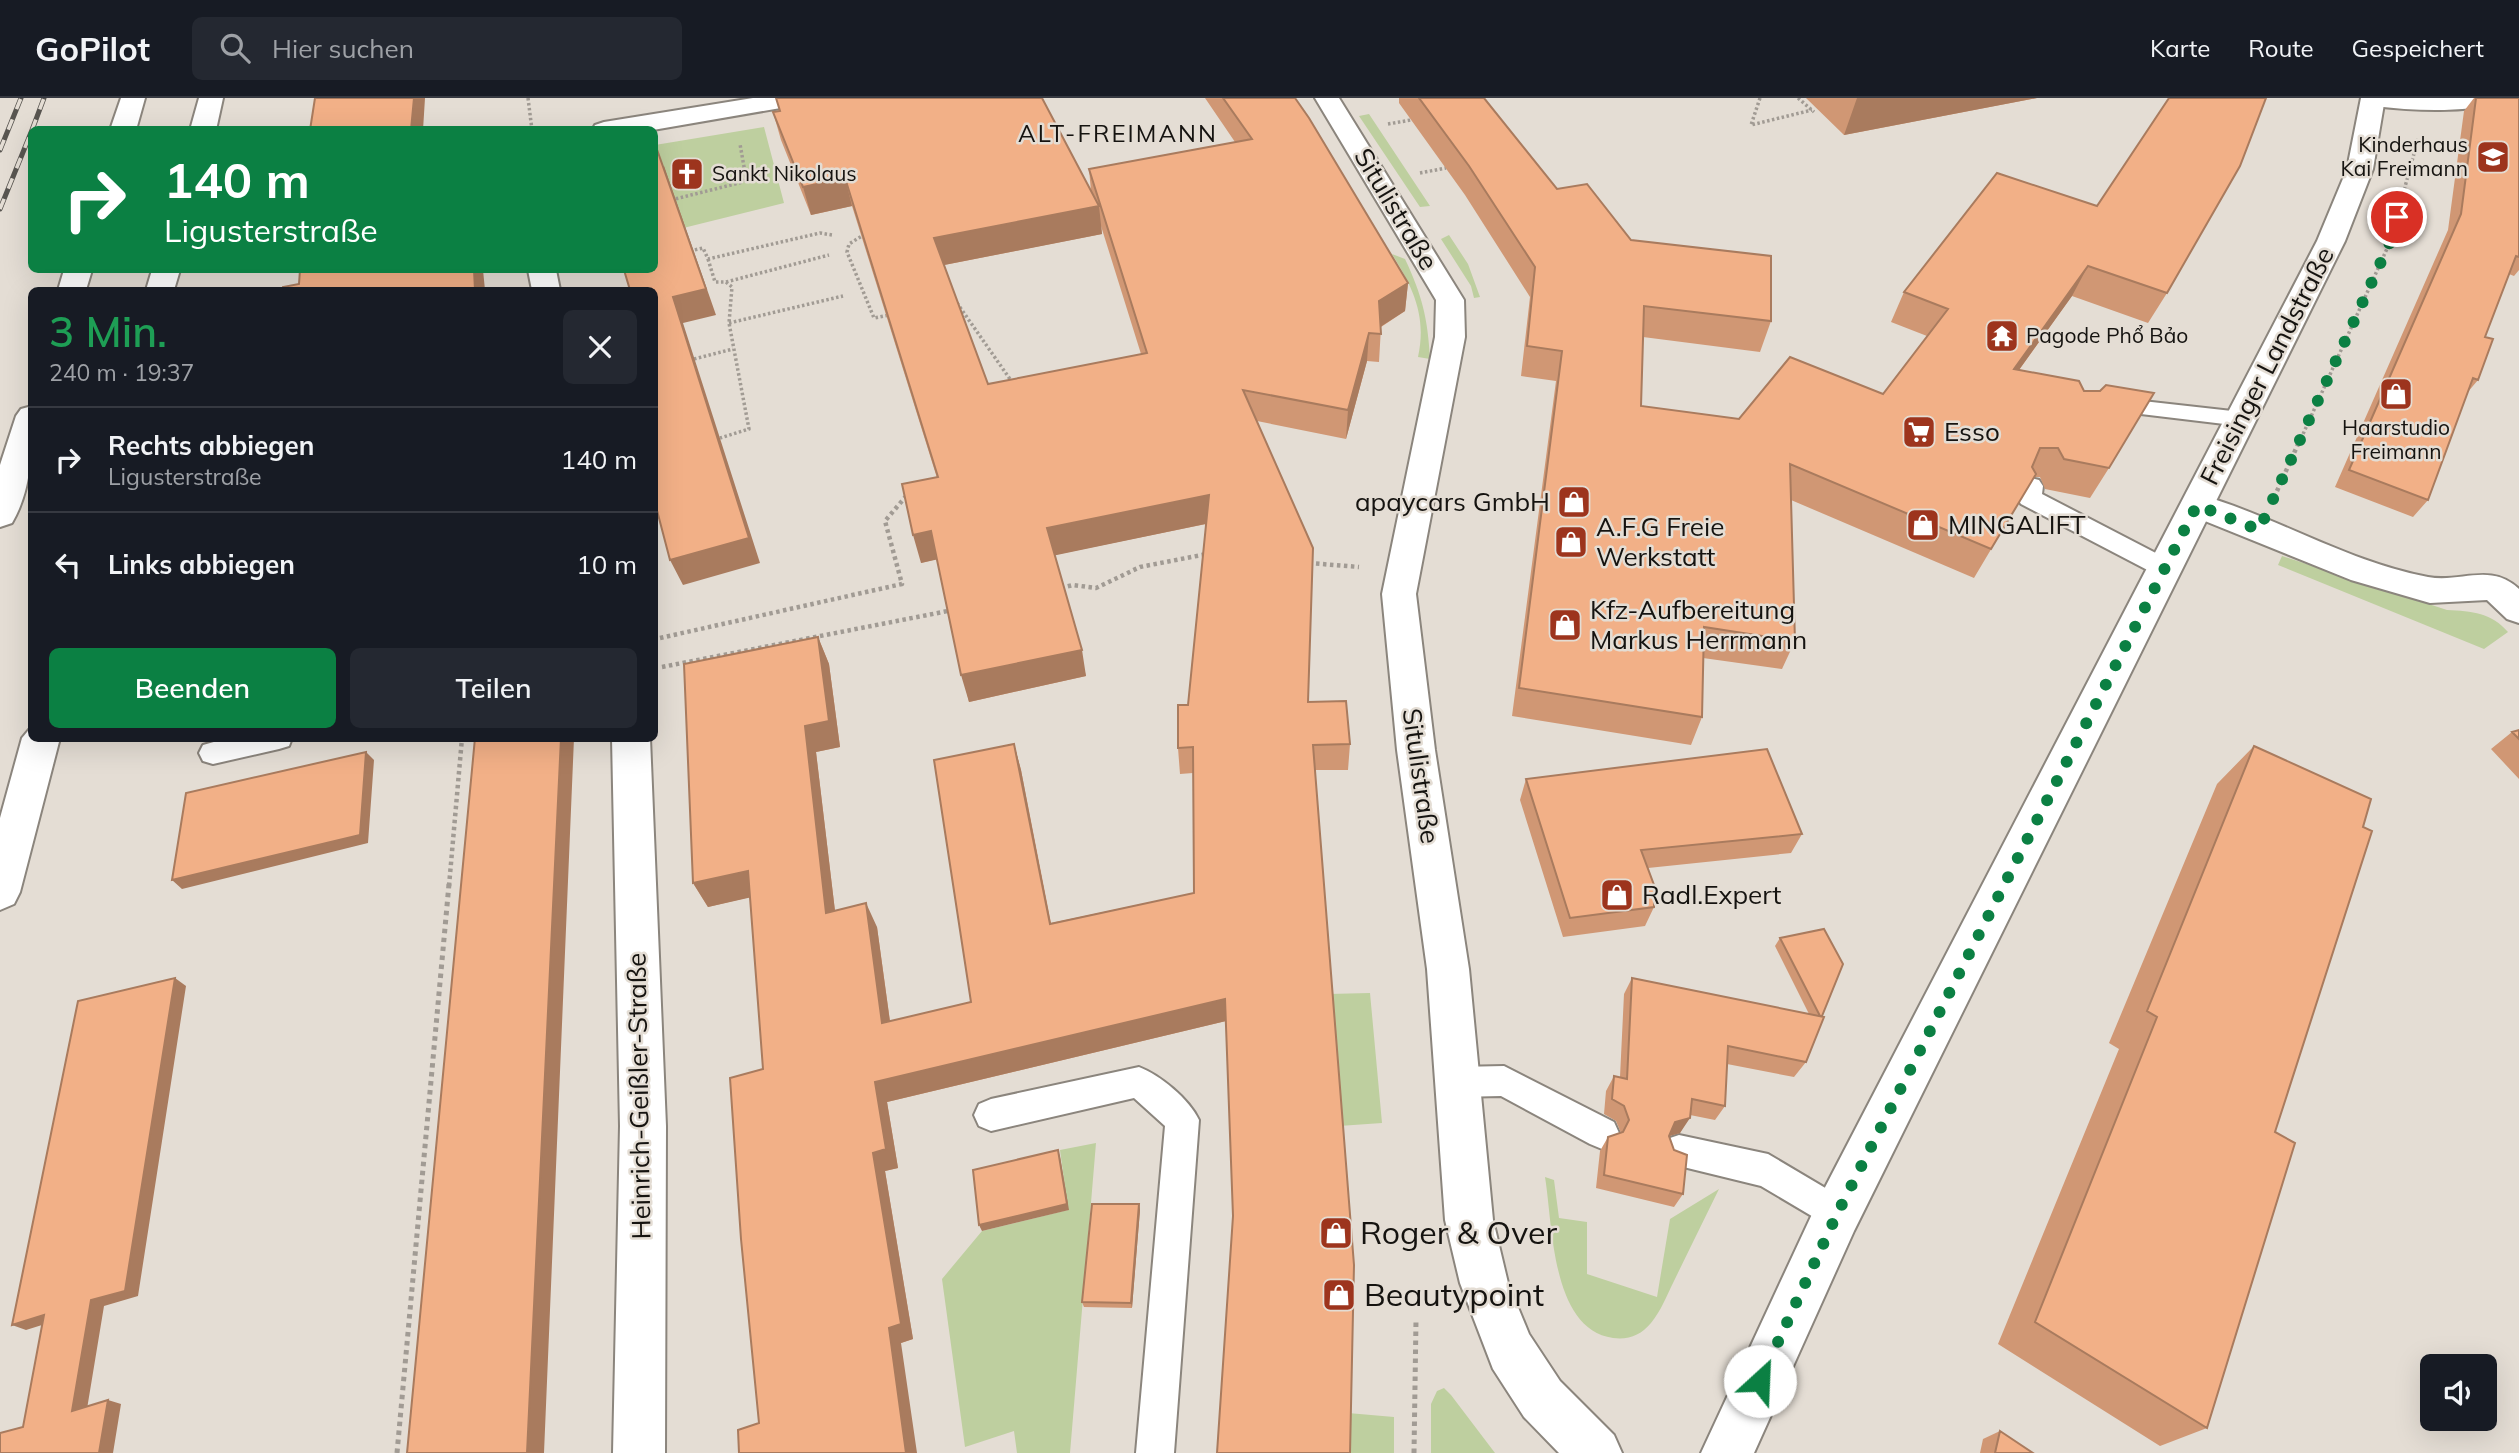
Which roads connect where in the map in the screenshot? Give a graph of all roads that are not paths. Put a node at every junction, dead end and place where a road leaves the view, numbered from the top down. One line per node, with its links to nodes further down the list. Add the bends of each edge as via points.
1 (133, 98): 7 (main road)
2 (211, 98): 8 (main road)
3 (798, 98): 9 (main road)
4 (1326, 98): 23 (main road, Situlistraße, via 1450,300 1450,337 1399,594 1448,969)
5 (2500, 98): 6 (lane, via 2421,106)
6 (2373, 99): 11 (main road, Freisinger Landstraße, via 2360,169 2330,242)
7 (124, 126)
8 (204, 126)
9 (629, 126)
10 (2084, 402): 11 (lane)
11 (2241, 419): 14 (main road, Freisinger Landstraße)
12 (28, 428): 15 (main road)
13 (2031, 486): 16 (lane, via 2029,498)
14 (2197, 505): 16 (main road, Freisinger Landstraße); 17 (main road, via 2351,568 2430,590)
15 (0, 515)
16 (2166, 569): 27 (main road, Freisinger Landstraße)
17 (2511, 593)
18 (40, 742): 22 (main road)
19 (261, 742): 21 (lane)
20 (631, 742): 28 (main road, Heinrich-Geißler-Straße, via 643,1126)
21 (213, 753)
22 (0, 892)
23 (1457, 1082): 25 (lane, via 1504,1081); 30 (main road, Situlistraße, via 1469,1220 1484,1283 1511,1351 1542,1399)
24 (991, 1115): 29 (lane, via 1139,1082 1182,1120)
25 (1602, 1133)
26 (1679, 1151): 27 (lane, via 1768,1171)
27 (1837, 1214): 31 (main road, Freisinger Landstraße)
28 (639, 1453)
29 (1155, 1453)
30 (1596, 1453)
31 (1727, 1453)

